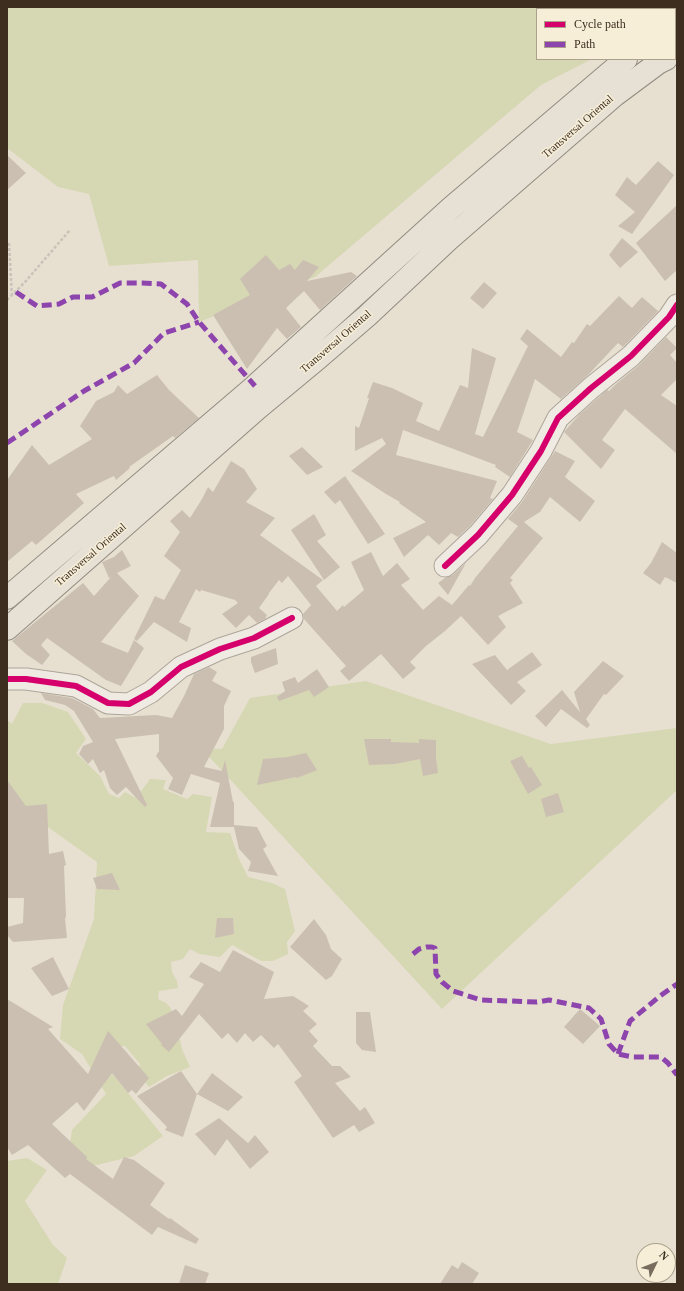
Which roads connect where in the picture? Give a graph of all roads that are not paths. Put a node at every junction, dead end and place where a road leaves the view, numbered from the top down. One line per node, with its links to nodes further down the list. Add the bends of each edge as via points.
1 (625, 60): 4 (main road, Transversal Oriental, via 451,208 254,386)
2 (664, 60): 4 (main road, Transversal Oriental, via 615,95 454,235 323,354)
3 (677, 305): 5 (street, via 631,356 590,388 558,418 541,451 512,495 478,535)
4 (251, 401): 6 (main road, Transversal Oriental); 8 (main road, Transversal Oriental)
5 (445, 566)
6 (7, 598)
7 (292, 618): 9 (street, via 254,638 181,667 151,692 129,704 108,703 76,686)
8 (7, 629)
9 (7, 679)

